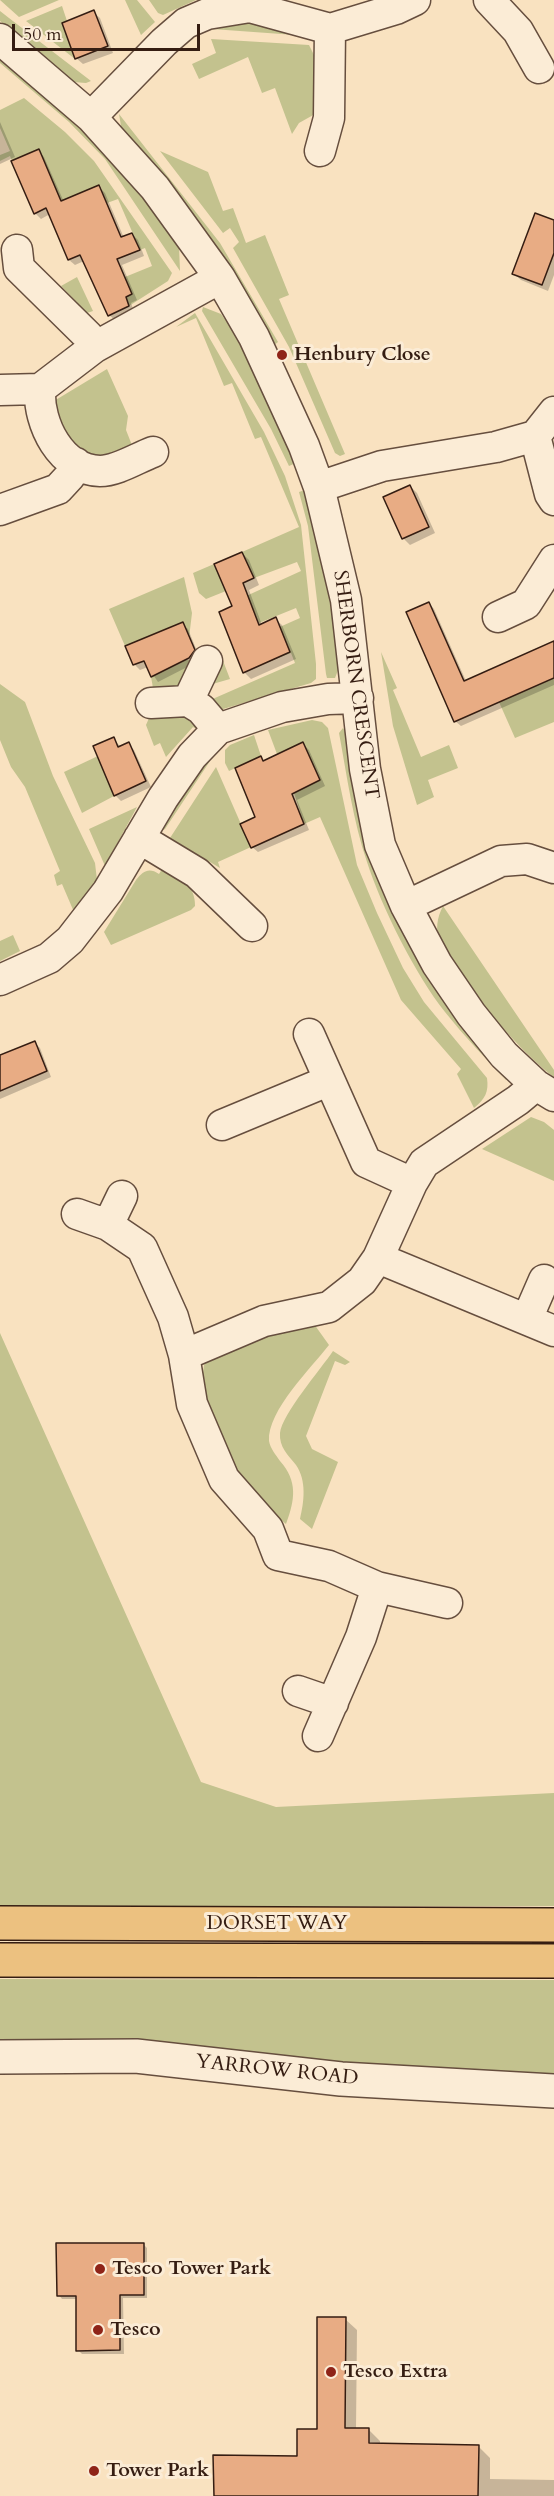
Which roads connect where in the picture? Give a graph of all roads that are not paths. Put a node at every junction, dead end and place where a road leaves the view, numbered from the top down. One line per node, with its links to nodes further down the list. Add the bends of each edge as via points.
1 (415, 0): 3 (street)
2 (489, 0): 5 (street, via 518,31)
3 (330, 29): 6 (street, via 250,7 207,14 186,23 164,42); 7 (street, via 329,118)
4 (0, 39): 6 (street, SHERBORN CRESCENT)
5 (538, 68)
6 (91, 117): 9 (street, SHERBORN CRESCENT, via 155,188)
7 (320, 151)
8 (12, 265): 10 (street)
9 (220, 278): 10 (street); 17 (street, SHERBORN CRESCENT, via 277,384)
10 (95, 347): 11 (street)
11 (40, 389): 12 (street); 16 (street, via 42,418 60,452)
12 (0, 390)
13 (554, 412): 14 (street)
14 (536, 436): 17 (street, via 496,447 382,466); 18 (street)
15 (153, 452): 16 (street, via 100,471)
16 (76, 463): 19 (street, via 58,489)
17 (319, 487): 23 (street, SHERBORN CRESCENT, via 346,600)
18 (554, 500)
19 (0, 510)
20 (554, 560): 21 (street, via 526,604)
21 (498, 617)
22 (207, 661): 24 (street)
23 (358, 698): 26 (street, via 282,707); 29 (street, SHERBORN CRESCENT, via 365,769 380,845)
24 (188, 702): 25 (street); 26 (street, via 201,709)
25 (151, 704)
26 (218, 729): 27 (street, via 192,756)
27 (140, 838): 30 (street, via 198,873 213,907); 31 (street, via 95,910 70,940 49,958)
28 (554, 868): 29 (street, via 527,859 501,861)
29 (406, 906): 34 (street, SHERBORN CRESCENT, via 437,964 471,1014 504,1055)
30 (252, 926)
31 (0, 980)
32 (309, 1034): 33 (street)
33 (328, 1081): 35 (street); 36 (street, via 366,1162)
34 (545, 1090): 36 (street, via 518,1100 424,1163)
35 (222, 1125)
36 (412, 1183): 40 (street)
37 (122, 1196): 39 (street)
38 (77, 1214): 39 (street)
39 (108, 1225): 43 (street, via 142,1248 174,1317)
40 (378, 1258): 42 (street); 43 (street, via 362,1281 329,1307 264,1321)
41 (544, 1280): 42 (street)
42 (541, 1325)
43 (184, 1355): 44 (street, via 192,1404 224,1479 268,1529 278,1555 329,1566)
44 (377, 1587): 45 (street); 47 (street)
45 (447, 1603)
46 (298, 1691): 47 (street)
47 (333, 1702): 48 (street)
48 (318, 1736)
49 (0, 1923): 50 (highway, DORSET WAY)
50 (554, 1925)
51 (0, 1960): 52 (highway, DORSET WAY)
52 (554, 1961)
53 (0, 2057): 54 (street, YARROW ROAD, via 136,2056 340,2079)
54 (554, 2091)

